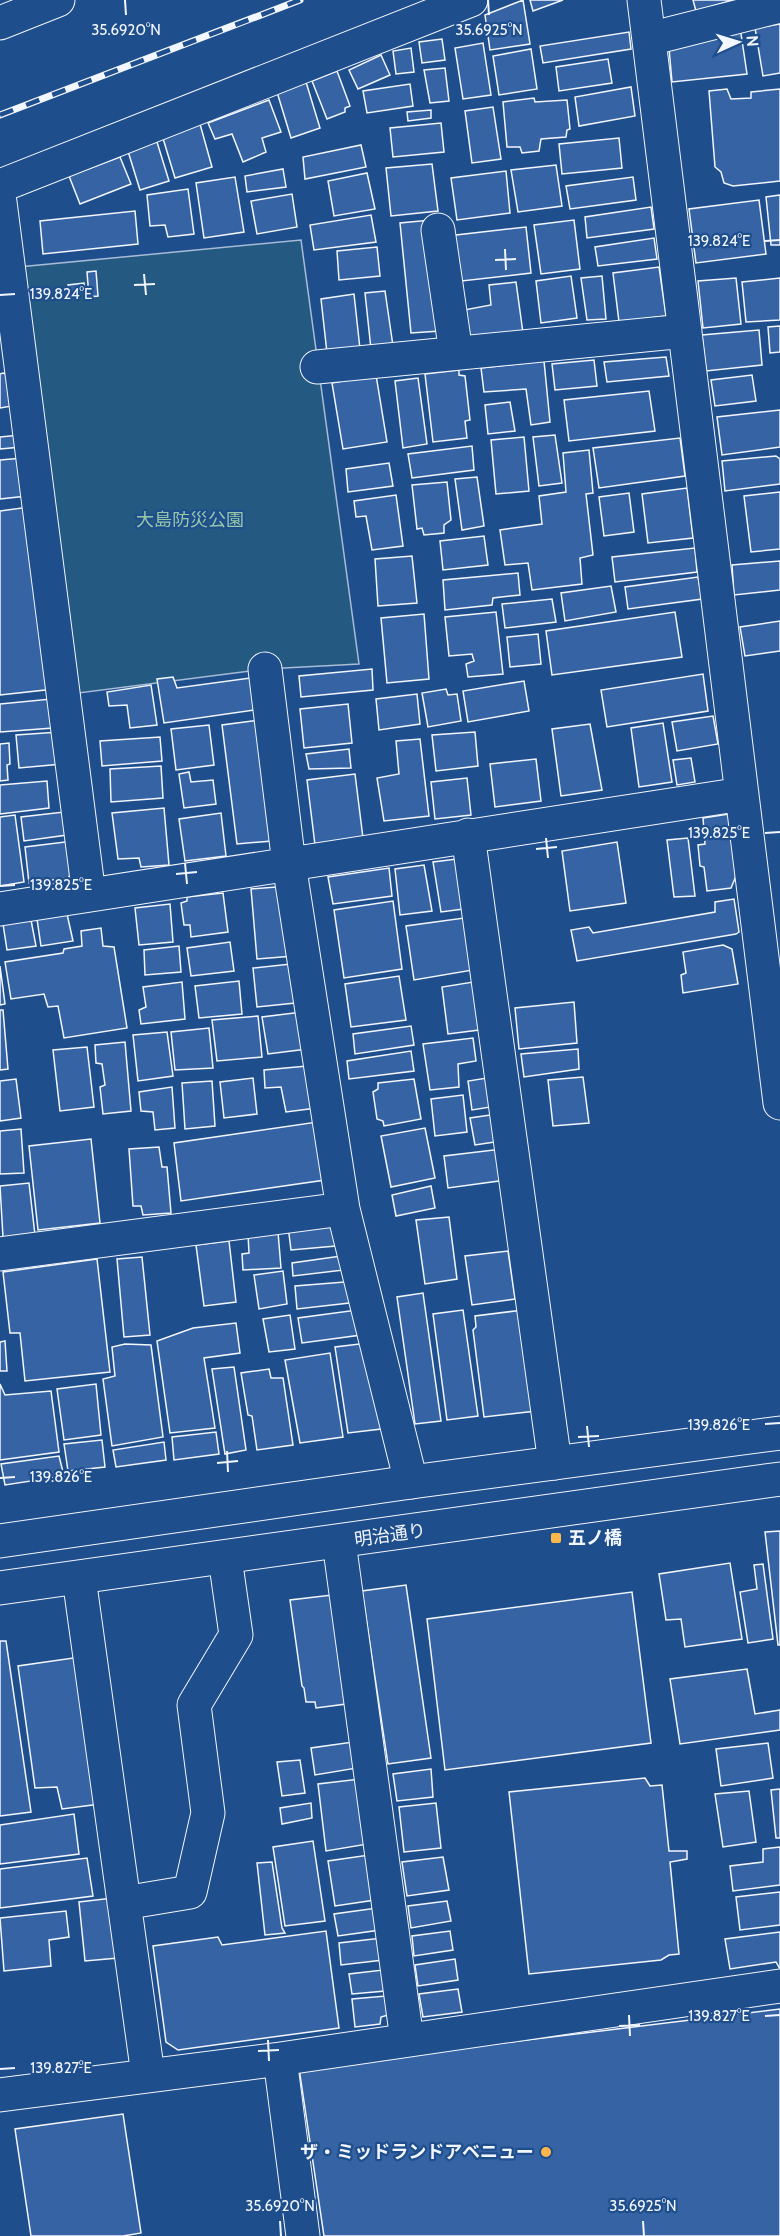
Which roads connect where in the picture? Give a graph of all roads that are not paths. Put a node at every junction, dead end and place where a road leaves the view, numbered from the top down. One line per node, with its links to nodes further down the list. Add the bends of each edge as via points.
1 (58, 0): 5 (main road)
2 (471, 0): 7 (main road)
3 (644, 0): 6 (main road)
4 (780, 6): 6 (main road)
5 (0, 23)
6 (649, 39): 10 (main road)
7 (0, 186)
8 (0, 202): 12 (main road)
9 (438, 230): 11 (main road)
10 (685, 331): 11 (main road); 15 (main road)
11 (456, 353): 13 (main road)
12 (10, 360): 18 (main road)
13 (317, 367)
14 (265, 669): 17 (main road)
15 (742, 794): 16 (main road); 20 (main road)
16 (468, 835): 17 (main road); 24 (main road)
17 (289, 864): 18 (main road); 21 (main road)
18 (89, 895): 19 (main road)
19 (0, 909)
20 (780, 1103)
21 (343, 1209): 22 (main road); 26 (main road)
22 (0, 1254)
23 (780, 1433): 24 (main road)
24 (555, 1463): 26 (main road)
25 (780, 1479): 28 (main road, 明治通り)
26 (411, 1482): 27 (main road)
27 (0, 1541)
28 (339, 1542): 29 (main road, 明治通り); 34 (main road)
29 (225, 1558): 30 (main road, 明治通り); 32 (main road, via 236,1635 194,1705 208,1813 190,1892)
30 (79, 1578): 31 (main road, 明治通り); 32 (main road)
31 (0, 1588)
32 (124, 1903): 36 (main road)
33 (780, 1986): 34 (main road)
34 (407, 2040): 35 (main road)
35 (280, 2059): 36 (main road); 38 (main road)
36 (148, 2075): 37 (main road)
37 (0, 2095)
38 (303, 2236)

